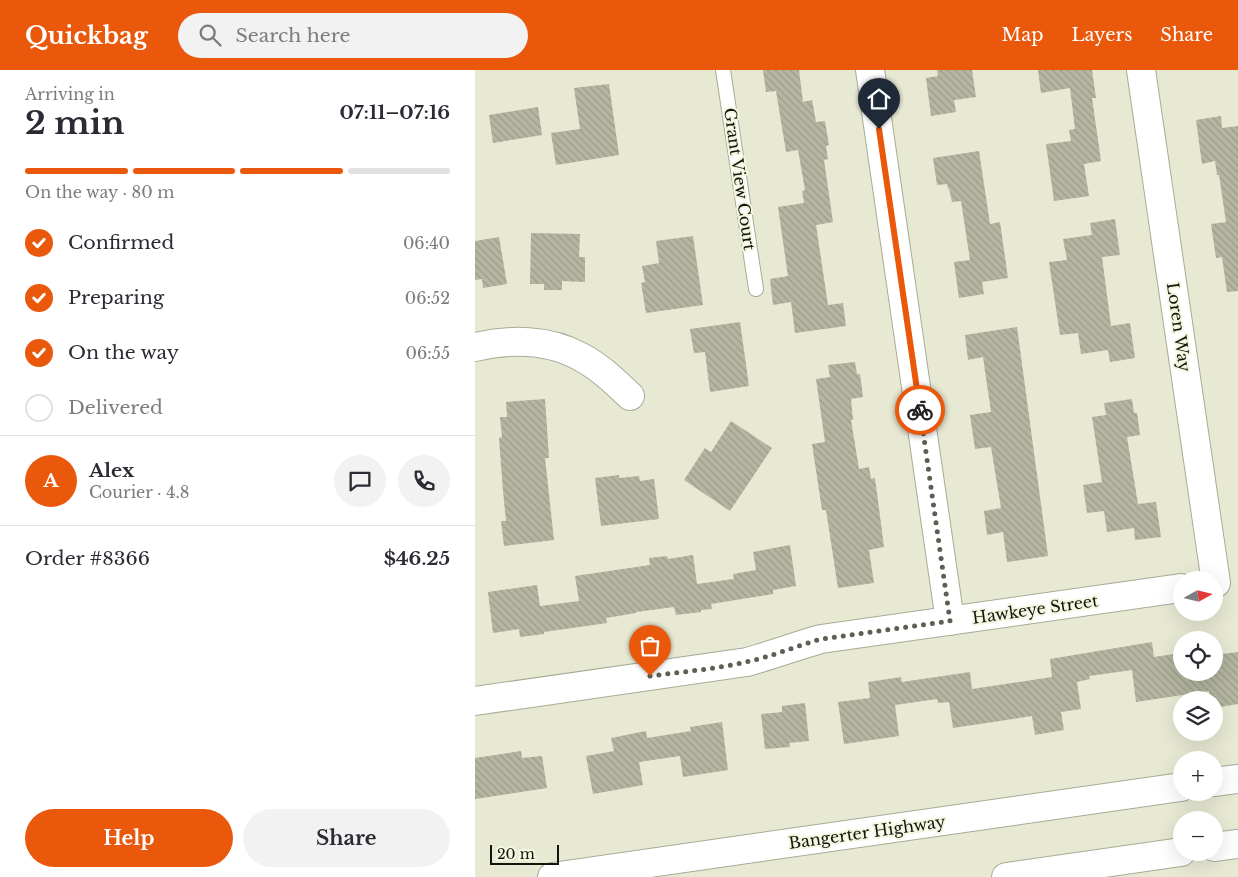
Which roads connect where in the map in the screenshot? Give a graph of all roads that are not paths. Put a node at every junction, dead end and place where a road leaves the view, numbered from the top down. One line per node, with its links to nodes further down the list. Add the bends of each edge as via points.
1 (723, 70): 4 (lane, Grant View Court)
2 (870, 70): 9 (main road)
3 (1141, 70): 7 (main road, Loren Way)
4 (756, 289)
5 (475, 347): 6 (main road, via 511,342 538,343 562,349 589,362)
6 (630, 396)
7 (1221, 571)
8 (1173, 589): 9 (main road, Hawkeye Street)
9 (950, 621): 10 (main road, Hawkeye Street, via 821,639 747,662)
10 (475, 701)
11 (1238, 779): 12 (main road)
12 (1223, 781)
13 (1173, 788): 17 (main road, Bangerter Highway)
14 (1238, 844): 15 (main road)
15 (1223, 846)
16 (1173, 853): 18 (main road)
17 (552, 877)
18 (1006, 877)

